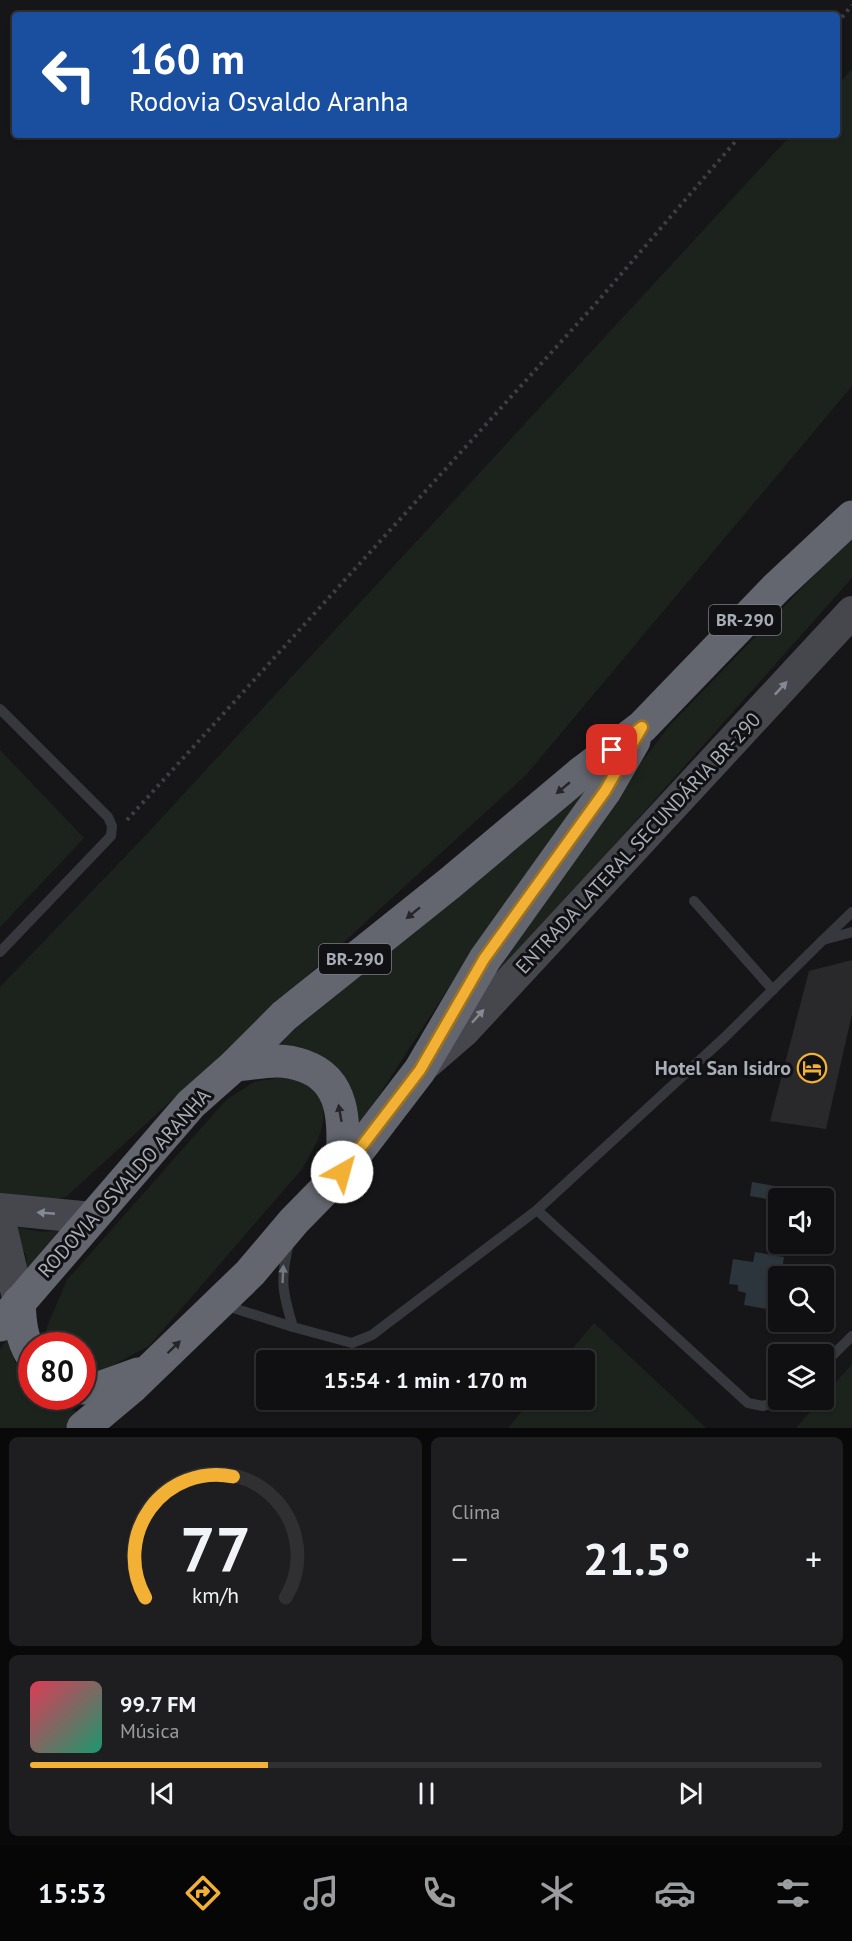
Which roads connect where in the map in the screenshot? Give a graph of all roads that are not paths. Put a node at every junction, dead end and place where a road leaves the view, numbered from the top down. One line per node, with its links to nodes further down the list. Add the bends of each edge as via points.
1 (852, 517): 4 (highway, RODOVIA OSVALDO ARANHA / BR-290, via 776,588)
2 (852, 612): 12 (main road, ENTRADA LATERAL SECUNDÁRIA BR-290, one-way to 2, via 464,1031)
3 (0, 709): 9 (lane, via 108,817 112,826 111,836)
4 (642, 727): 11 (highway, RODOVIA OSVALDO ARANHA / BR-290, one-way to 11, via 284,1016); 12 (highway, RODOVIA OSVALDO ARANHA / BR-290, via 605,791 484,959)
5 (694, 901): 10 (lane)
6 (852, 912): 8 (lane)
7 (852, 932): 8 (lane)
8 (823, 940): 10 (lane)
9 (0, 952)
10 (772, 990): 15 (lane)
11 (235, 1065): 13 (highway, one-way to 11, via 341,1112 326,1077 315,1070 279,1061); 16 (highway, RODOVIA OSVALDO ARANHA / BR-290, via 191,1104)
12 (420, 1070): 13 (highway, RODOVIA OSVALDO ARANHA / BR-290)
13 (342, 1172): 17 (highway, RODOVIA OSVALDO ARANHA / BR-290)
14 (0, 1209): 16 (main road, one-way to 14)
15 (537, 1210): 21 (lane, via 362,1341 352,1343); 27 (lane, via 748,1403)
16 (92, 1218): 20 (highway, RODOVIA OSVALDO ARANHA / BR-290)
17 (294, 1221): 19 (highway, RODOVIA OSVALDO ARANHA / BR-290); 21 (lane, one-way to 17, via 282,1272)
18 (0, 1222): 20 (main road)
19 (219, 1303): 21 (lane); 25 (highway, RODOVIA OSVALDO ARANHA / BR-290, one-way to 19)
20 (10, 1313): 22 (highway, via 20,1322)
21 (292, 1327)
22 (22, 1332)
23 (852, 1336): 24 (lane)
24 (834, 1354)
25 (150, 1370): 26 (highway); 28 (highway, RODOVIA OSVALDO ARANHA / BR-290)
26 (96, 1387)
27 (768, 1404)
28 (83, 1428)

